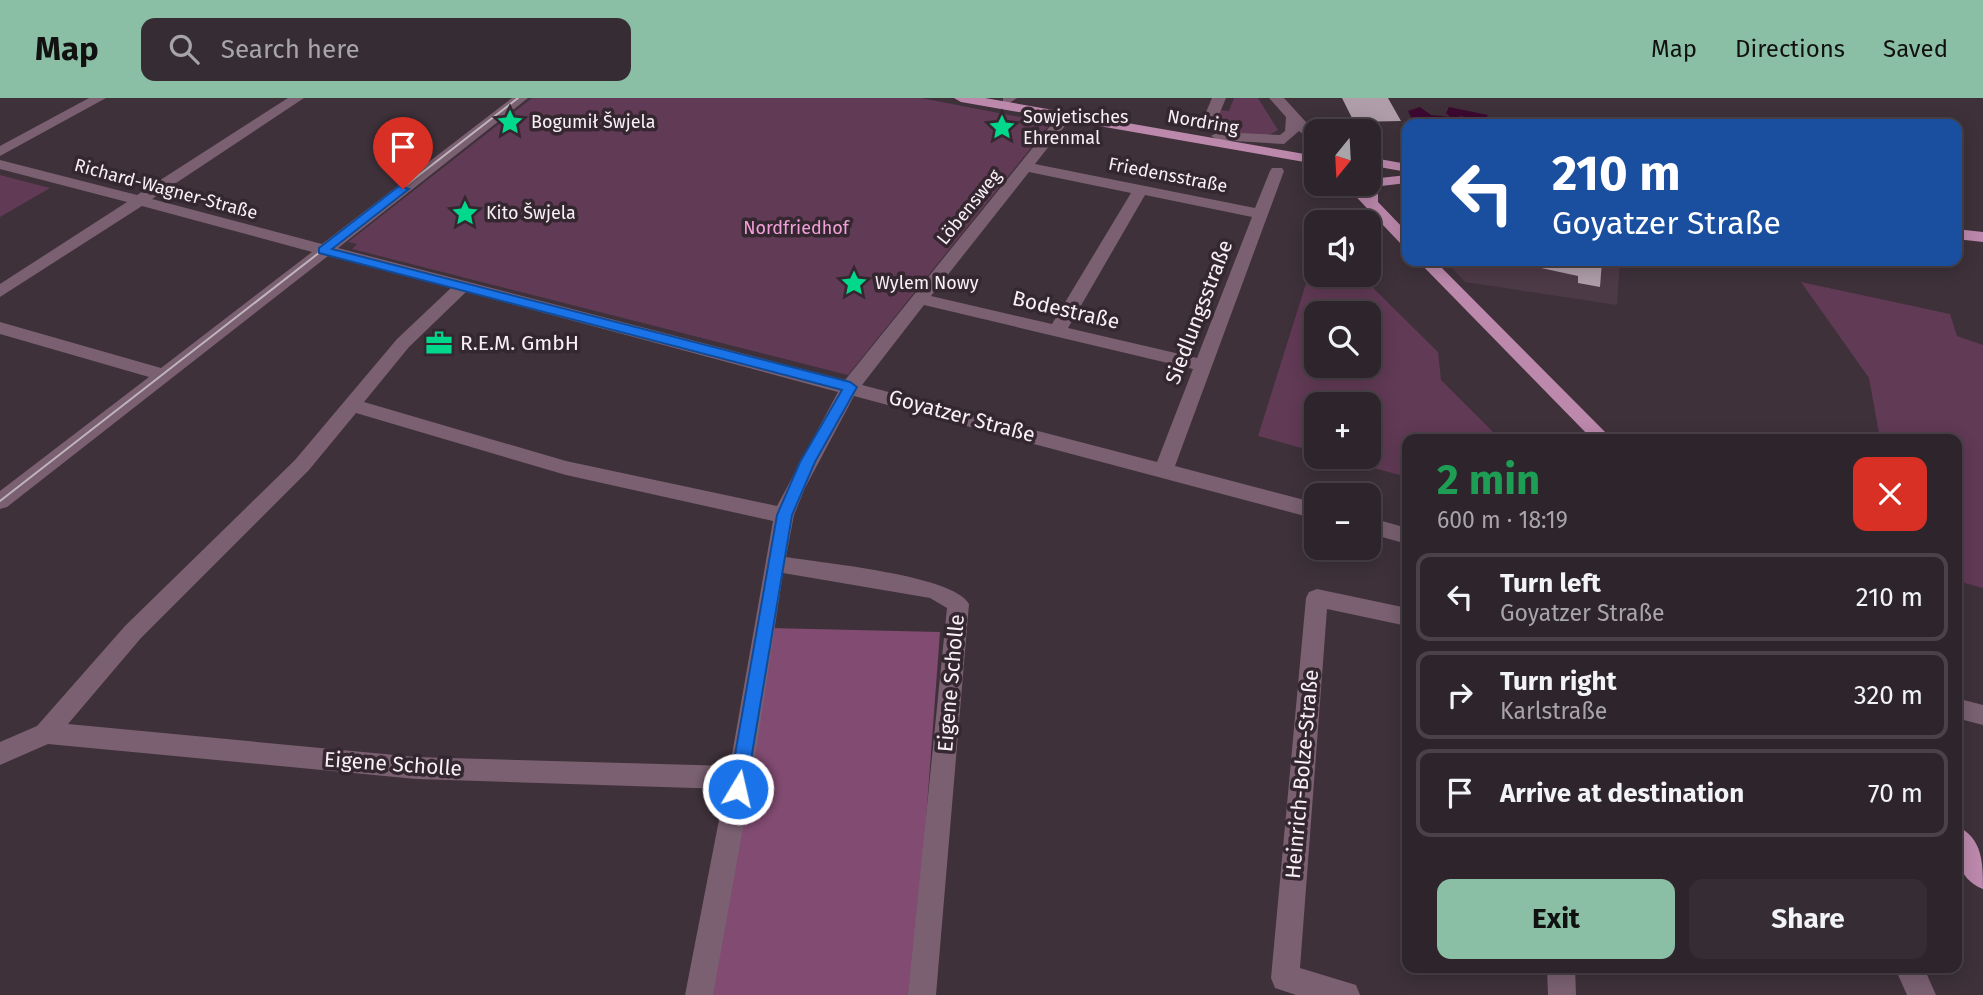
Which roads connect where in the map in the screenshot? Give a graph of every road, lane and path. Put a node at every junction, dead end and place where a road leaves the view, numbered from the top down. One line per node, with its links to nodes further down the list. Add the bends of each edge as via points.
1 (99, 98): 14 (street)
2 (297, 98): 26 (street)
3 (521, 98): 32 (street)
4 (961, 98): 8 (main road, Nordring)
5 (1219, 98): 9 (street)
6 (1276, 98): 10 (street)
7 (1005, 99): 12 (main road, Nordring)
8 (1065, 117): 15 (main road, Nordring); 18 (street, Löbensweg)
9 (1211, 117)
10 (1293, 117): 11 (street); 12 (street, via 1292,132 1284,140)
11 (1304, 128)
12 (1217, 136): 13 (main road, Nordring)
13 (1304, 150)
14 (0, 152)
15 (1304, 158)
16 (1381, 163): 19 (main road)
17 (0, 164): 26 (street, Richard-Wagner-Straße)
18 (1026, 167): 24 (street, Friedensstraße); 36 (street, Löbensweg)
19 (1402, 167)
20 (1277, 171): 28 (street, Siedlungsstraße)
21 (1381, 172): 22 (main road)
22 (1402, 176)
23 (1402, 178): 27 (main road, via 1376,182 1370,189)
24 (1141, 189): 28 (street, Friedensstraße); 38 (street)
25 (1364, 196): 27 (main road)
26 (138, 201): 32 (street, Richard-Wagner-Straße); 35 (street)
27 (1370, 202): 30 (main road)
28 (1260, 214): 39 (street, Siedlungsstraße)
29 (1962, 235): 31 (main road)
30 (1402, 236)
31 (1983, 237)
32 (323, 251): 34 (street, Goyatzer Straße); 40 (street)
33 (1431, 266): 43 (main road)
34 (462, 287): 41 (street, Goyatzer Straße); 42 (street, Eigene Scholle, via 402,343)
35 (0, 292)
36 (920, 299): 38 (street, Bodestraße); 41 (street, Löbensweg)
37 (0, 328): 40 (street)
38 (1057, 331): 39 (street, Bodestraße)
39 (1202, 365): 44 (street, Siedlungsstraße)
40 (164, 375): 45 (street)
41 (850, 387): 44 (street, Goyatzer Straße); 47 (street, via 807,462)
42 (352, 405): 47 (street, via 450,438 596,477); 54 (street, Eigene Scholle, via 302,464 133,632)
43 (1599, 434)
44 (1164, 469): 46 (street, Goyatzer Straße)
45 (0, 502)
46 (1304, 507)
47 (784, 515): 50 (street)
48 (1381, 529): 49 (street)
49 (1402, 535)
50 (774, 563): 56 (street); 62 (street, Eigene Scholle, via 935,590 958,604)
51 (1402, 616): 63 (street, Heinrich-Bolze-Straße, via 1317,598 1285,978)
52 (1962, 710): 53 (street)
53 (1983, 715)
54 (46, 733): 55 (street, Eigene Scholle); 56 (street, Eigene Scholle, via 416,768)
55 (0, 754)
56 (740, 778): 61 (street)
57 (1962, 846): 58 (main road)
58 (1983, 876)
59 (1561, 973): 64 (street)
60 (1911, 973): 65 (street)
61 (698, 995)
62 (922, 995)
63 (1346, 995)
64 (1562, 995)
65 (1922, 995)

